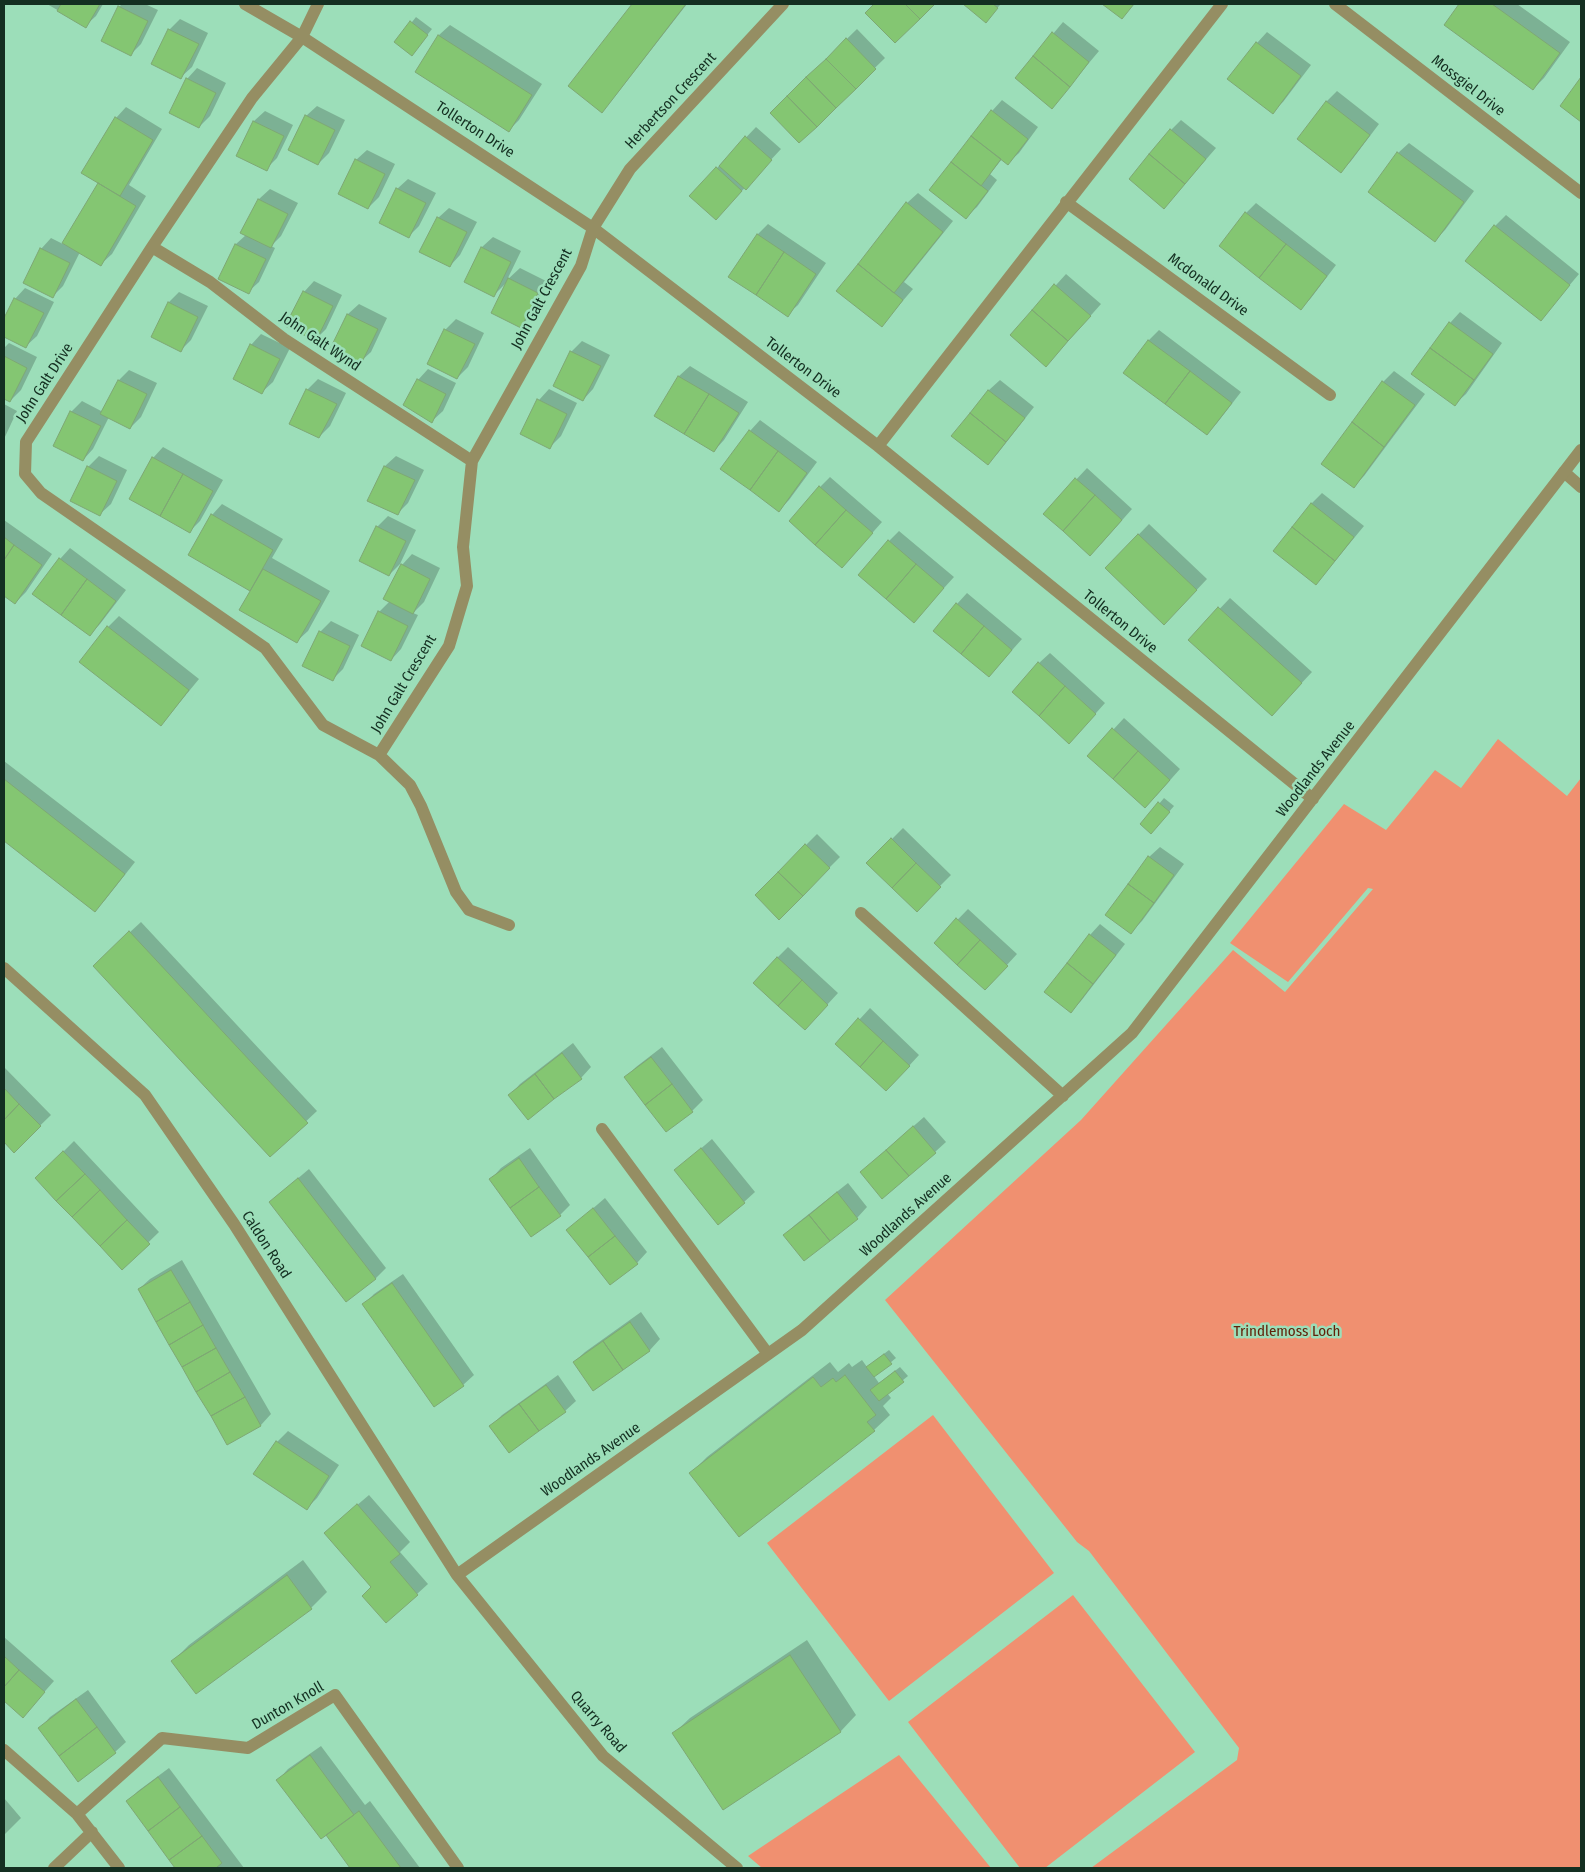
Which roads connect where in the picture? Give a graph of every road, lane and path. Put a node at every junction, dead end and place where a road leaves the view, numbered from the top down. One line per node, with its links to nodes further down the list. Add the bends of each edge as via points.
1 (245, 4): 6 (street, Tollerton Drive)
2 (318, 4): 6 (street)
3 (784, 4): 9 (street, Herbertson Crescent, via 630,169)
4 (1222, 4): 8 (street)
5 (1335, 4): 7 (street, Mossgiel Drive)
6 (302, 37): 9 (street, Tollerton Drive); 10 (street, John Galt Drive, via 252,98)
7 (1581, 193)
8 (1066, 202): 11 (street, Mcdonald Drive); 12 (street)
9 (593, 228): 12 (street, Tollerton Drive); 14 (street, John Galt Crescent, via 581,266)
10 (152, 247): 14 (street, John Galt Wynd, via 210,282 284,340); 17 (street, John Galt Drive, via 26,442 25,474 41,493 265,648 323,725)
11 (1330, 395)
12 (878, 446): 18 (street, Tollerton Drive)
13 (1581, 450): 15 (street, Woodlands Avenue)
14 (472, 461): 17 (street, John Galt Crescent, via 463,547 467,586 449,646)
15 (1564, 472): 16 (street); 18 (street, Woodlands Avenue)
16 (1581, 487)
17 (379, 755): 20 (street, John Galt Crescent, via 410,785 456,892 469,910)
18 (1313, 799): 22 (street, Woodlands Avenue, via 1132,1033)
19 (861, 913): 22 (street)
20 (509, 925)
21 (4, 968): 25 (street, Caldon Road, via 145,1095 234,1224)
22 (1062, 1096): 24 (street, Woodlands Avenue, via 802,1330)
23 (602, 1129): 24 (street)
24 (768, 1354): 25 (street, Woodlands Avenue)
25 (457, 1575): 32 (street, Quarry Road, via 603,1756)
26 (4, 1750): 27 (street)
27 (77, 1814): 28 (street); 31 (street, Dunton Knoll, via 162,1738 248,1748 335,1695)
28 (92, 1832): 29 (street); 30 (street)
29 (54, 1868)
30 (119, 1868)
31 (458, 1868)
32 (737, 1868)

